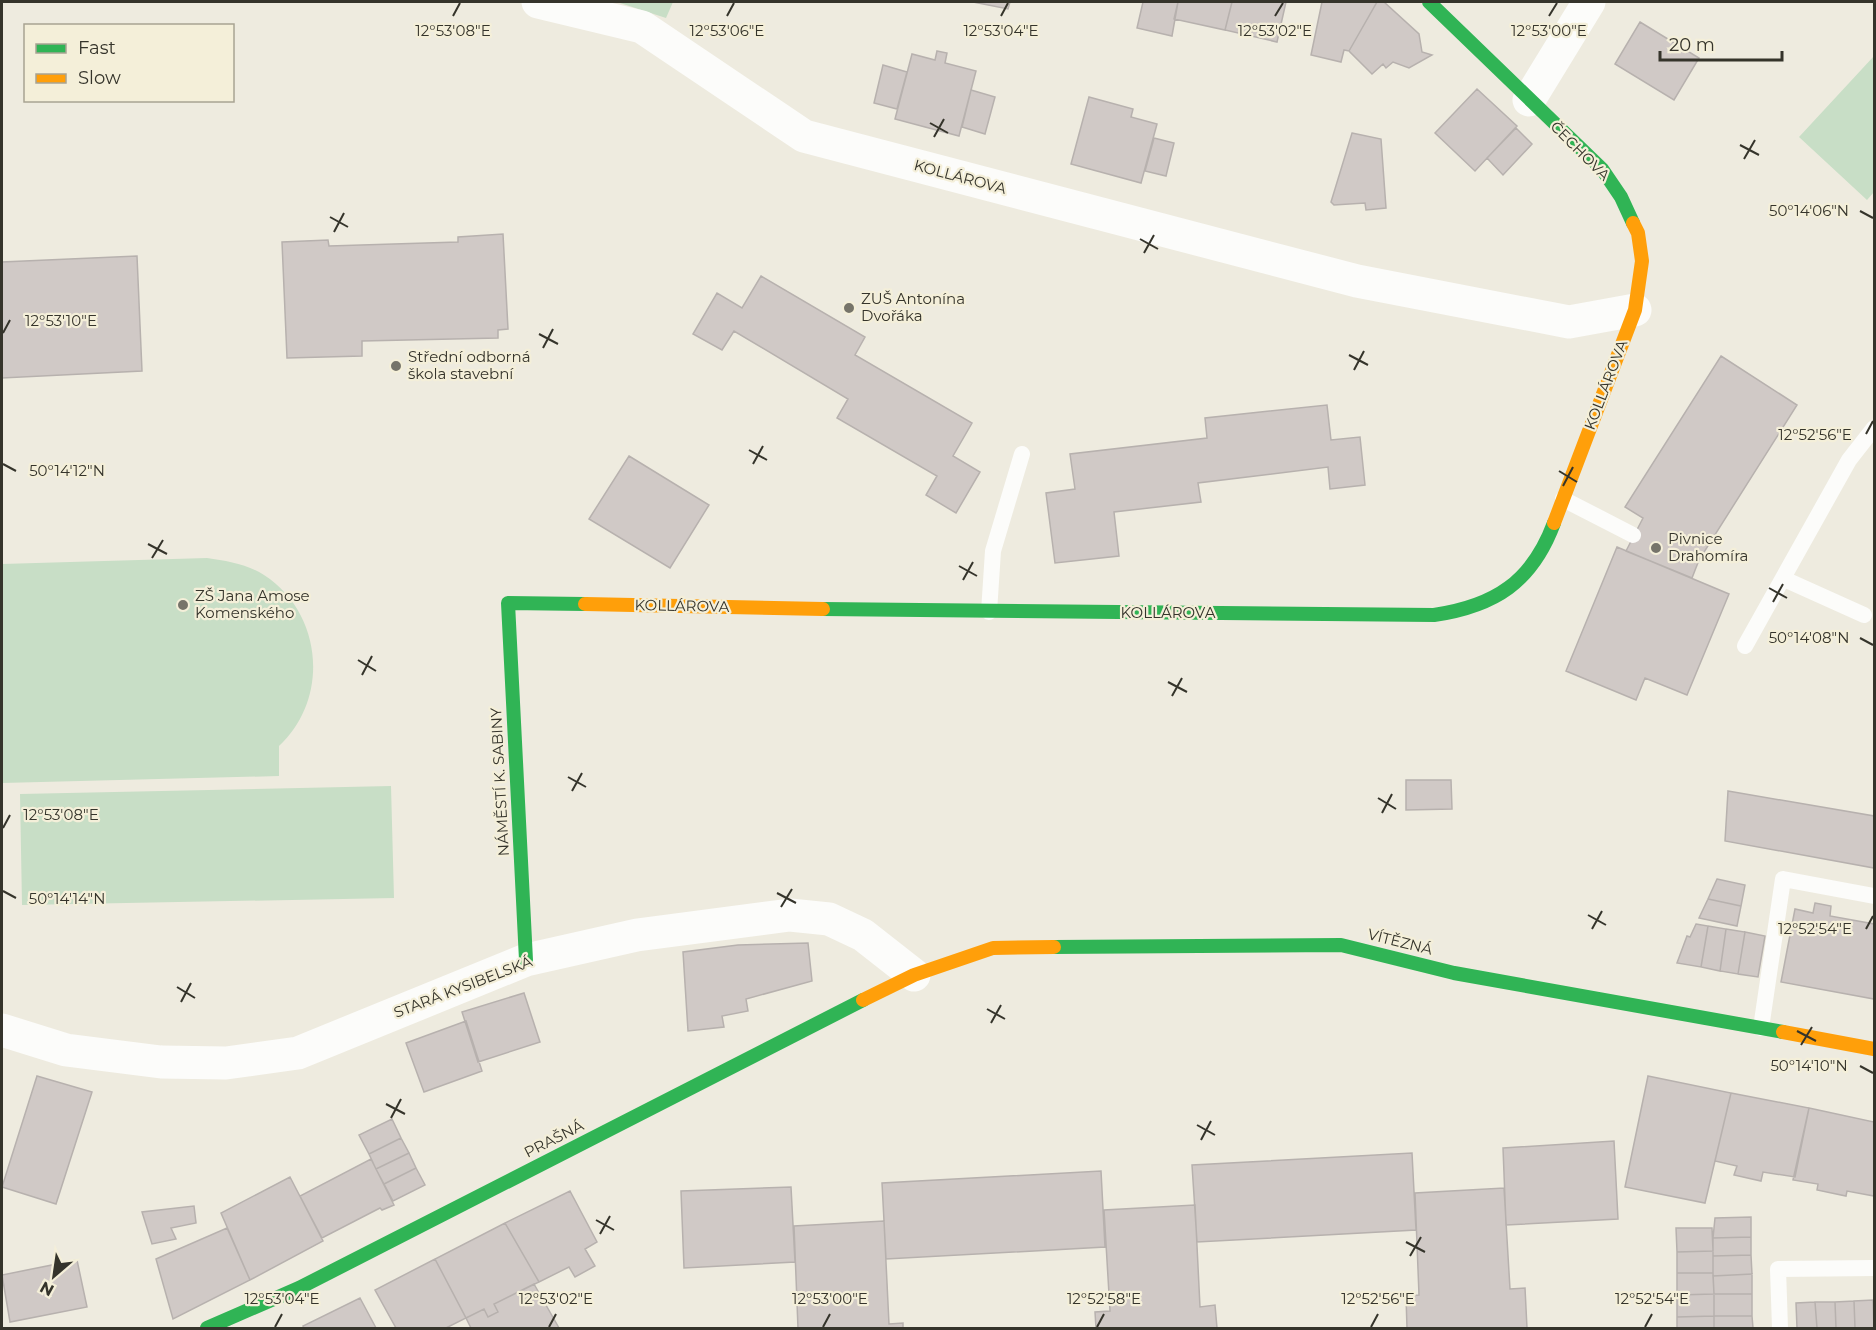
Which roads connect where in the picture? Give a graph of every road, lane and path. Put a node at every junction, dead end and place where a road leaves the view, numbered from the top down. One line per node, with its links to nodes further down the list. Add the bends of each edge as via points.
1 (538, 2): 4 (street, KOLLÁROVA)
2 (1429, 2): 5 (street, ČECHOVA)
3 (1589, 2): 5 (street)
4 (587, 8): 6 (street, KOLLÁROVA, via 642,27 804,136 1357,281 1569,322)
5 (1529, 100): 6 (street, ČECHOVA, via 1602,169 1622,197 1638,233 1642,261)
6 (1635, 310): 9 (street, KOLLÁROVA)
7 (1875, 428): 11 (lane, via 1849,460)
8 (1022, 454): 13 (lane, via 993,551)
9 (1563, 499): 10 (lane); 13 (street, KOLLÁROVA, via 1548,540 1530,570 1509,590 1464,612)
10 (1633, 535)
11 (1784, 579): 14 (lane); 15 (lane)
12 (507, 603): 13 (street, KOLLÁROVA); 17 (street, NÁMĚSTÍ K. SABINY)
13 (988, 612)
14 (1864, 615)
15 (1744, 646)
16 (1875, 896): 19 (lane, via 1783,879)
17 (526, 960): 18 (street, STARÁ KYSIBELSKÁ, via 637,934 790,915 829,919 863,935); 20 (street, STARÁ KYSIBELSKÁ, via 298,1053 226,1063 161,1062 66,1050)
18 (914, 975): 19 (street, VÍTĚZNÁ, via 993,948 1341,945 1454,973); 23 (street, PRAŠNÁ, via 299,1288)
19 (1761, 1028): 21 (street, VÍTĚZNÁ)
20 (2, 1030)
21 (1875, 1049)
22 (1875, 1268): 24 (lane, via 1778,1269)
23 (207, 1329)
24 (1780, 1329)

